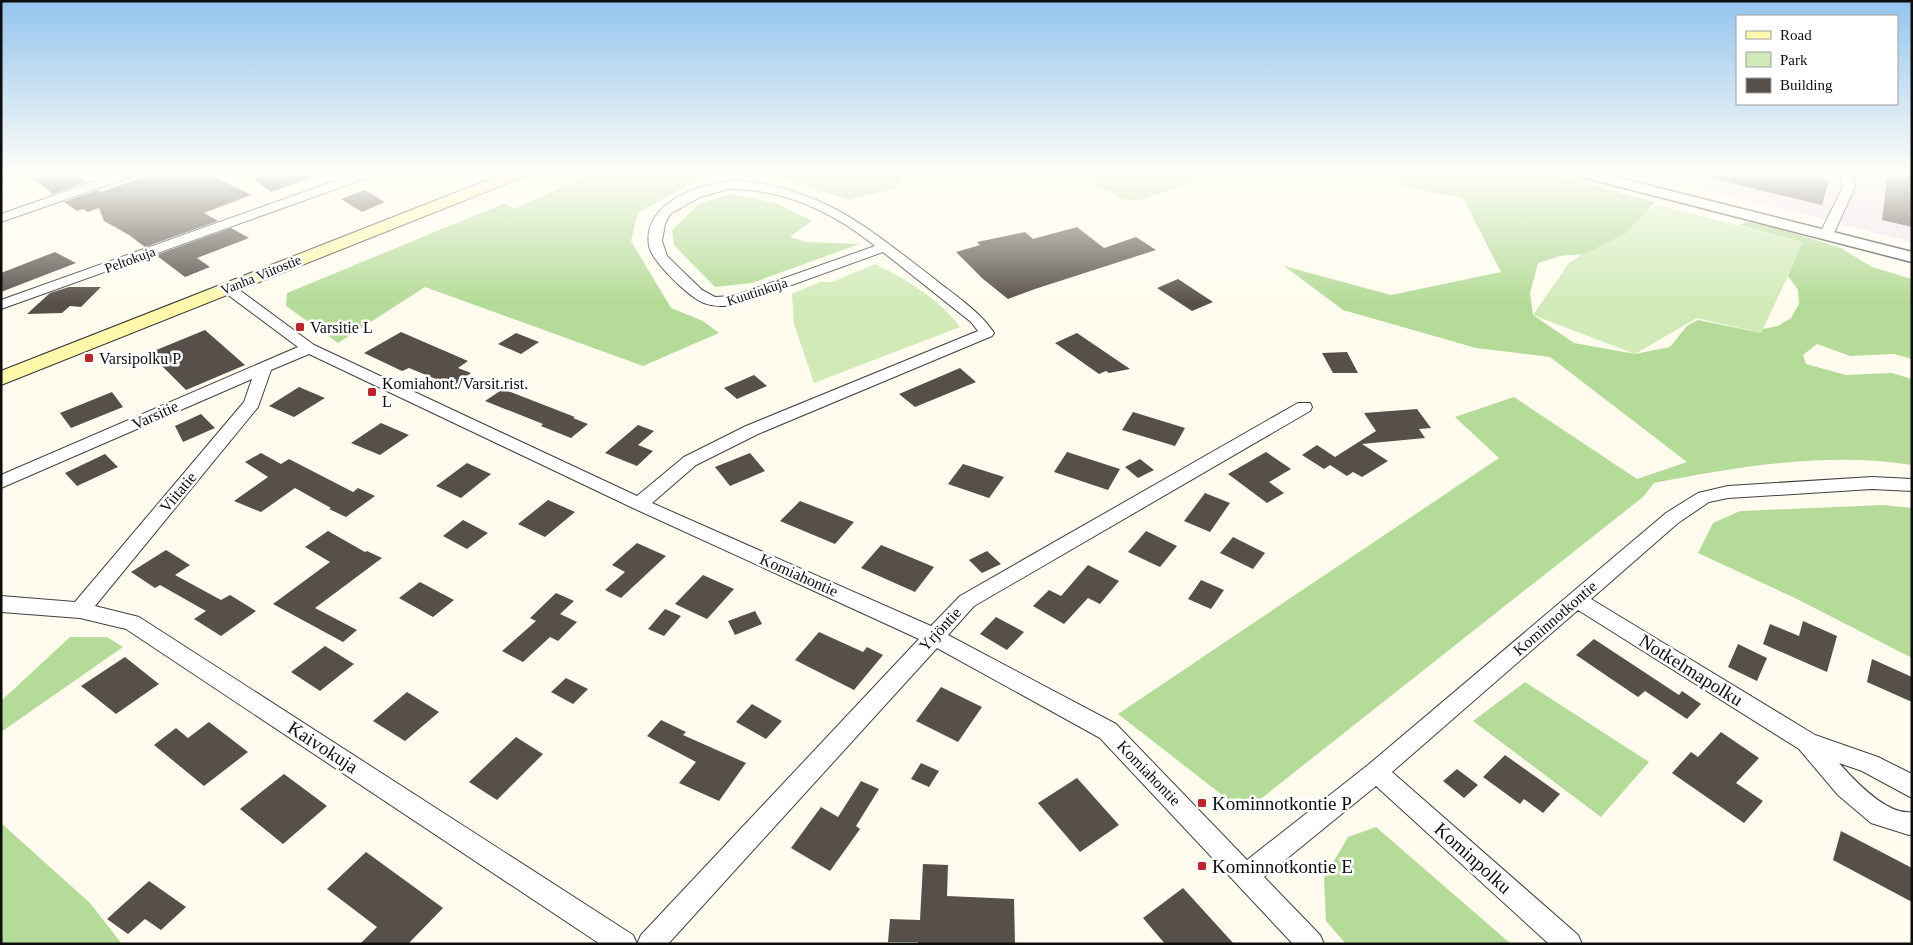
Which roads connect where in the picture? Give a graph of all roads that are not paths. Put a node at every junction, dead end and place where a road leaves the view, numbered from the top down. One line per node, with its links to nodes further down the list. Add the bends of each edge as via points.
1 (247, 216): 11 (street, Peltokuja)
2 (411, 216): 10 (main road, Vanha Viitostie)
3 (663, 216): 8 (street, Kuutinkuja, via 657,231 656,249 695,293 720,304)
4 (843, 216): 8 (street, Kuutinkuja)
5 (1756, 216): 7 (street)
6 (1835, 216): 7 (street)
7 (1826, 235): 9 (street)
8 (885, 247): 18 (street, Kuutinkuja, via 976,319 986,333 752,430 690,461)
9 (1912, 257)
10 (229, 288): 12 (street, Komiahontie); 14 (main road, Vanha Viitostie)
11 (1, 305)
12 (308, 348): 13 (street, Varsitie); 18 (street, Komiahontie)
13 (264, 367): 16 (street, Varsitie); 21 (street, Viitatie, via 252,404)
14 (1, 379)
15 (1304, 407): 22 (street, Yrjöntie, via 967,601)
16 (1, 482)
17 (1912, 484): 19 (street, Kominnotkontie, via 1872,483 1728,492 1704,497 1672,518)
18 (639, 504): 22 (street, Komiahontie)
19 (1576, 599): 23 (street, Notkelmapolku); 24 (street, Kominnotkontie)
20 (1, 604): 21 (street, Kaivokuja)
21 (80, 610): 28 (street, Kaivokuja, via 132,623)
22 (933, 636): 27 (street, Komiahontie, via 1108,731); 29 (street, Yrjöntie)
23 (1806, 742): 25 (street, Notkelmapolku, via 1870,764); 26 (street, Notkelmapolku, via 1846,788 1879,815)
24 (1376, 772): 27 (street, Kominnotkontie); 31 (street, Kominpolku)
25 (1912, 788)
26 (1912, 823)
27 (1247, 875): 30 (street, Komiahontie)
28 (624, 944)
29 (650, 944)
30 (1310, 944)
31 (1569, 944)

